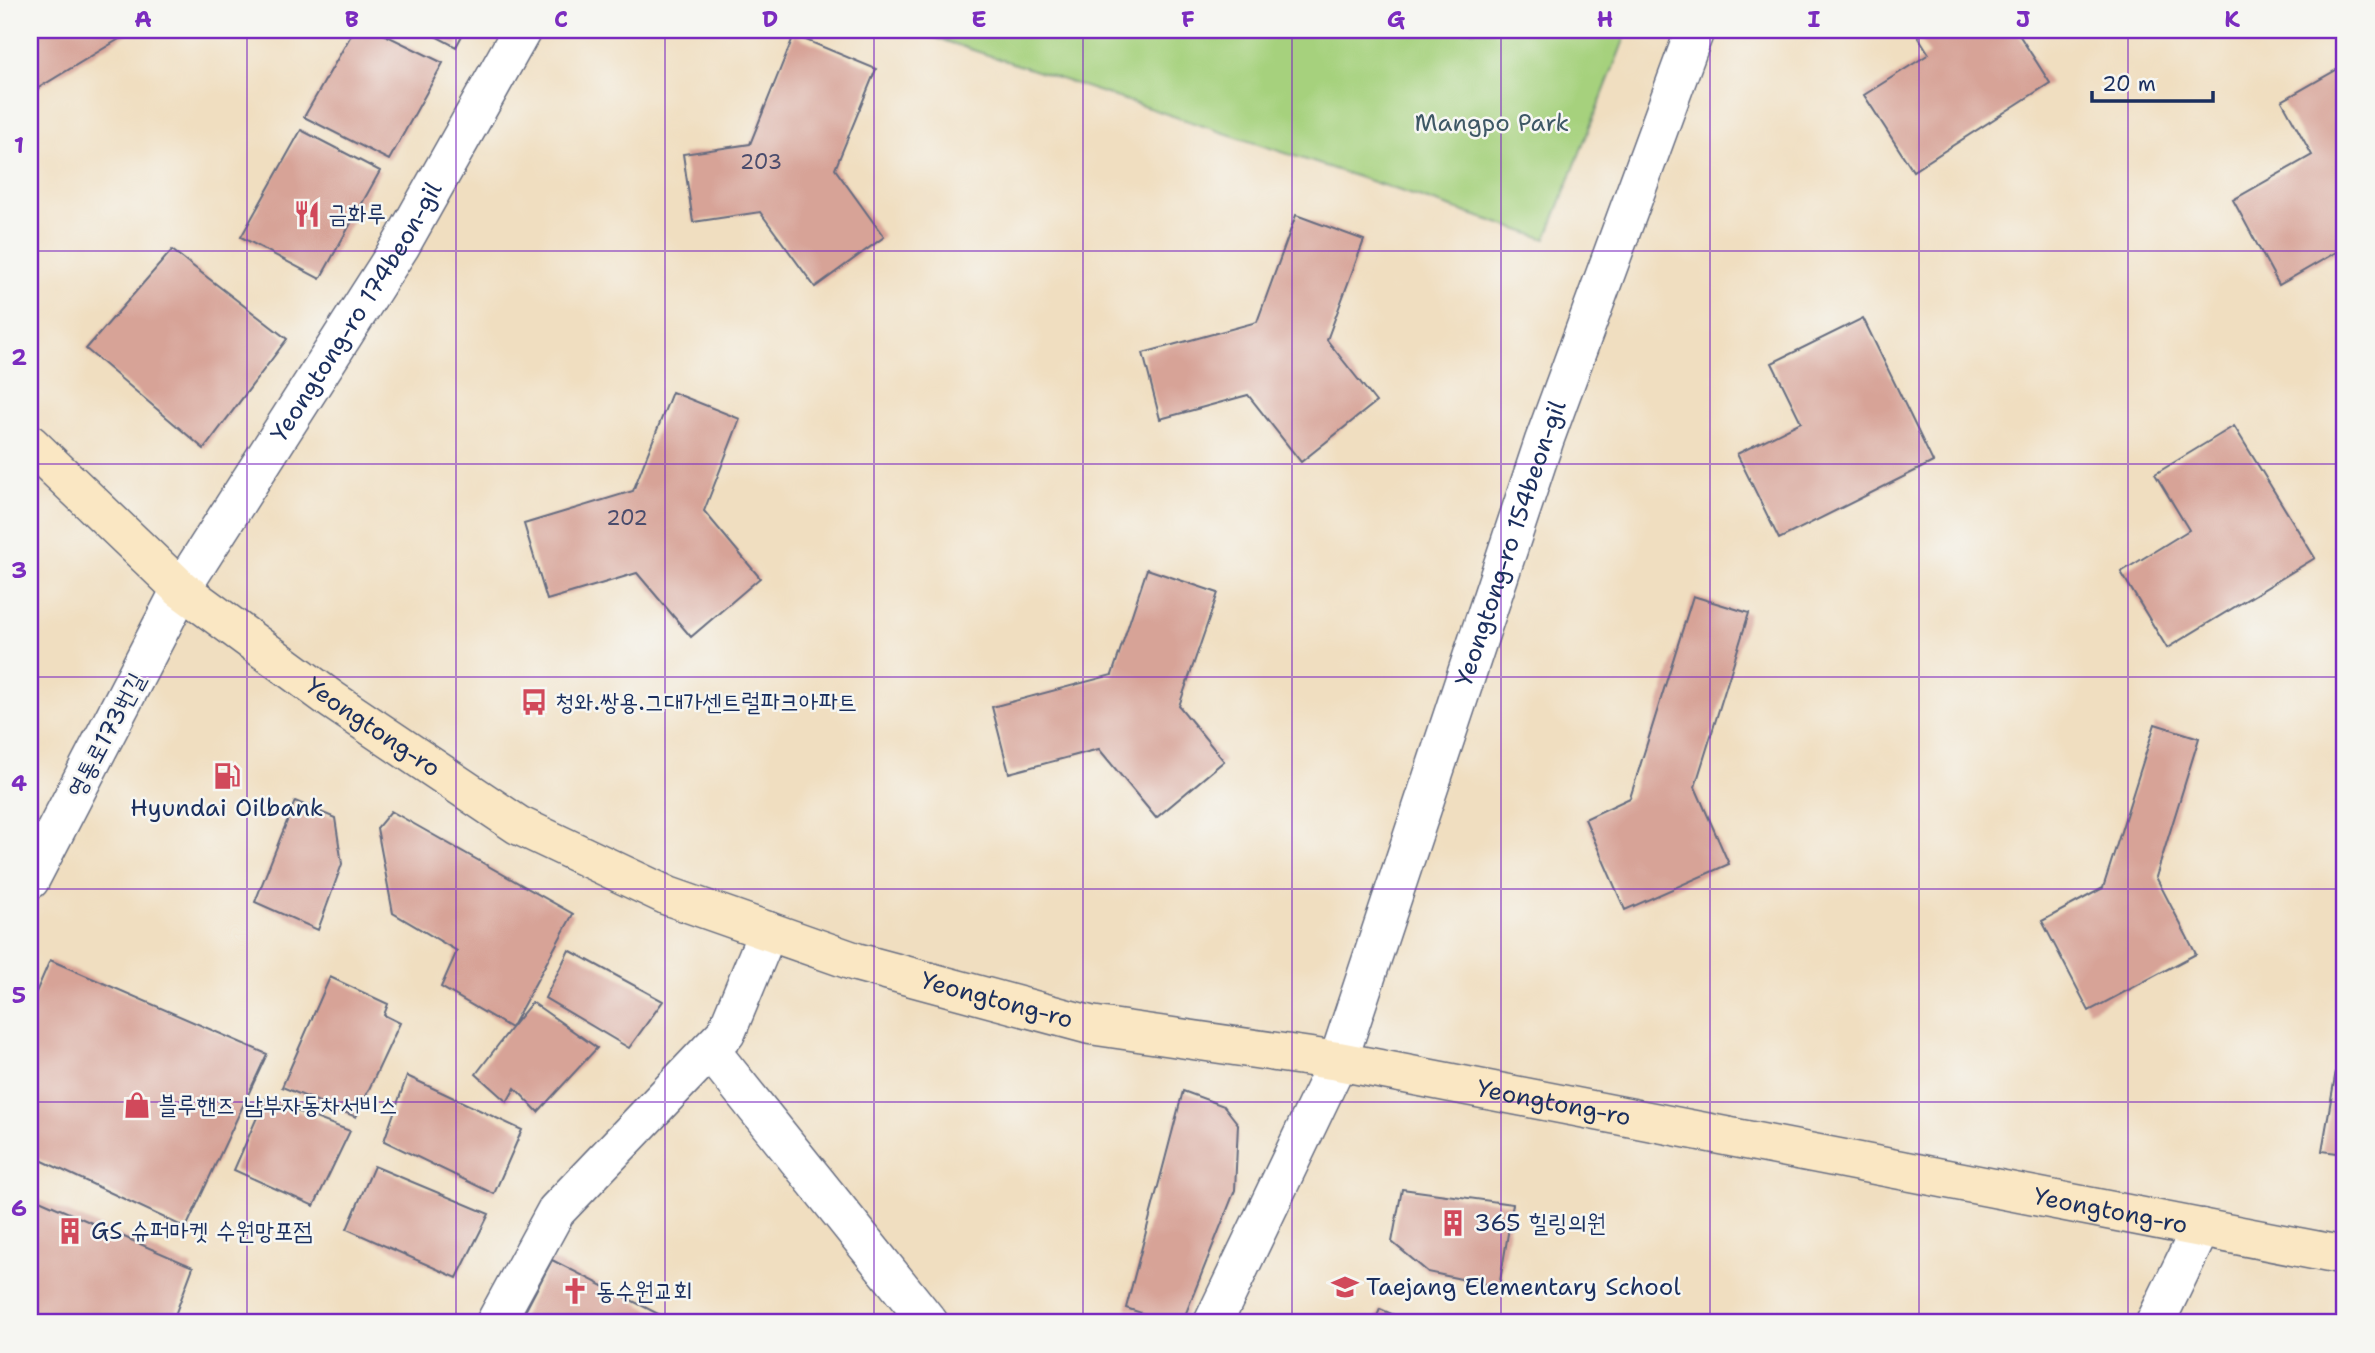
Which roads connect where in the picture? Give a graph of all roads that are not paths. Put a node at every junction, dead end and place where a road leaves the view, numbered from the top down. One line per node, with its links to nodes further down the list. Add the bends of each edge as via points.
1 (522, 30): 4 (street, Yeongtong-ro 174beon-gil, via 401,245)
2 (1695, 30): 8 (street, Yeongtong-ro 154beon-gil, via 1544,441)
3 (30, 444): 4 (main road, Yeongtong-ro)
4 (181, 589): 5 (street, 영통로173번길); 6 (main road, Yeongtong-ro, via 332,700 517,825 668,896)
5 (30, 880)
6 (768, 931): 7 (street, via 726,1033); 8 (main road, Yeongtong-ro, via 856,962 1090,1025)
7 (710, 1050): 11 (street, via 556,1212); 12 (street)
8 (1338, 1061): 9 (main road, Yeongtong-ro); 13 (street, Yeongtong-ro 154beon-gil)
9 (2201, 1228): 10 (main road, Yeongtong-ro); 14 (street)
10 (2345, 1256)
11 (495, 1323)
12 (929, 1323)
13 (1213, 1323)
14 (2155, 1323)

